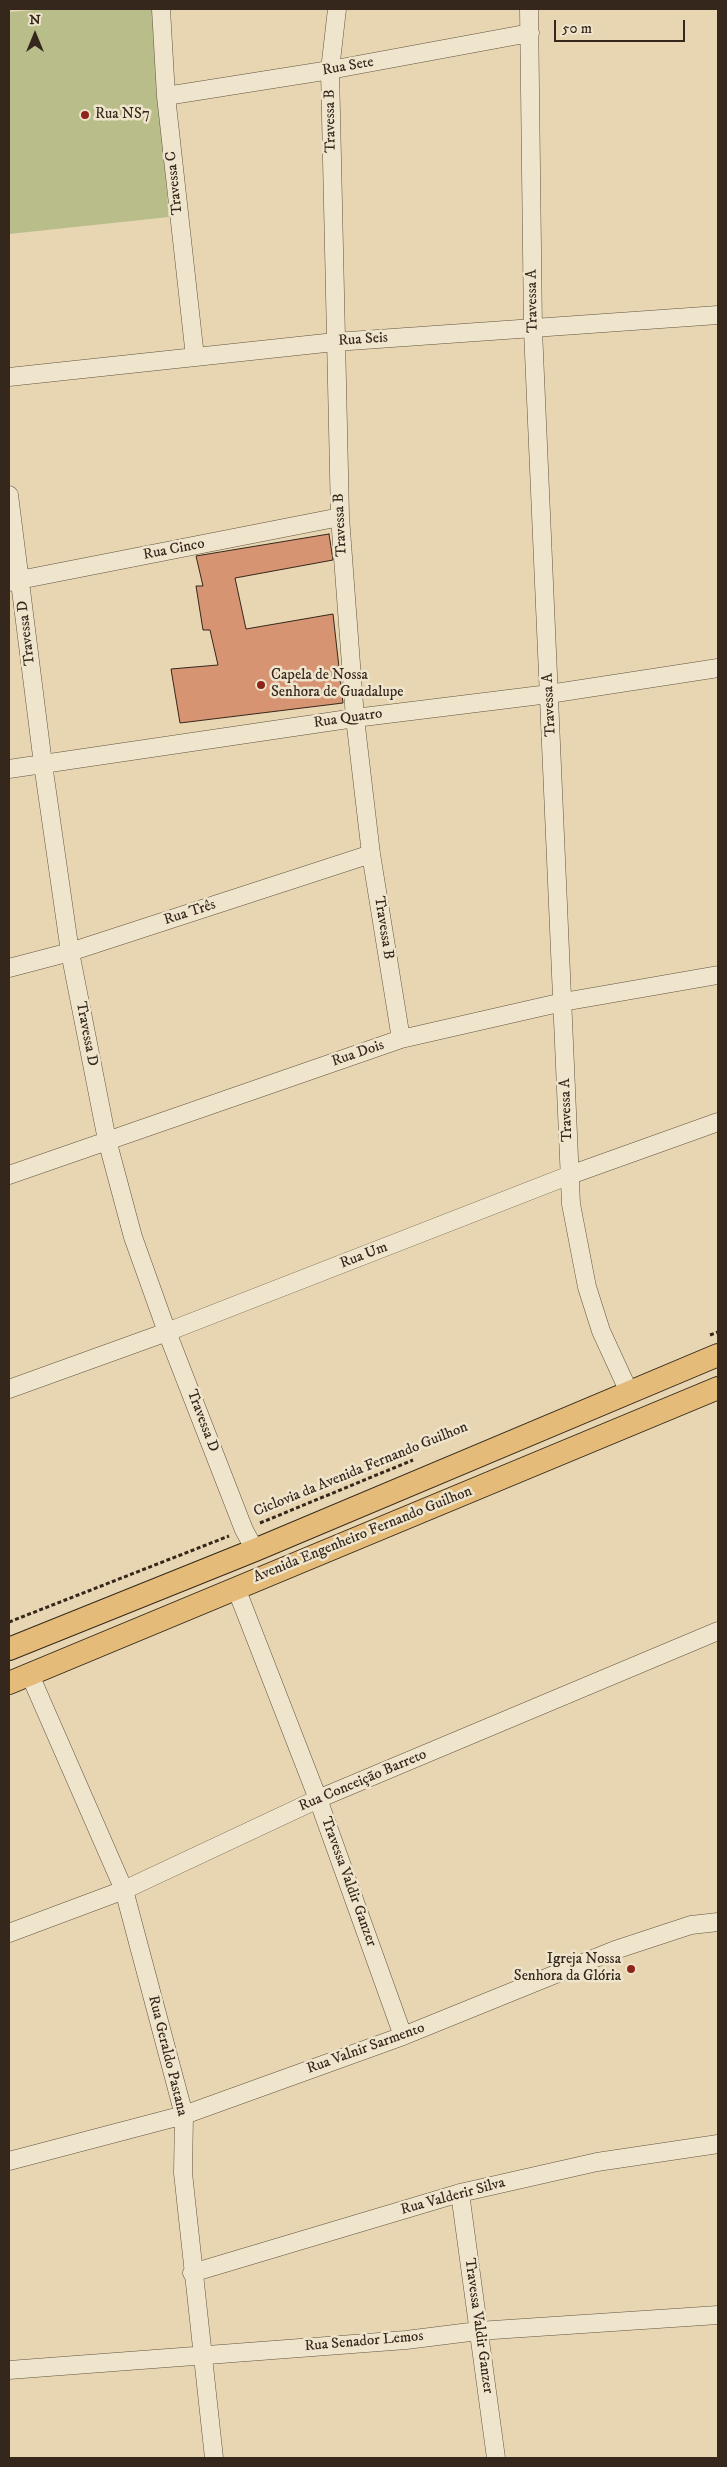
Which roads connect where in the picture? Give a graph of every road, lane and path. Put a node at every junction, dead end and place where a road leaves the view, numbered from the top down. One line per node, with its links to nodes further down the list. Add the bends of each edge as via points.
1 (161, 9): 6 (street, Travessa C)
2 (337, 9): 5 (street, Travessa B)
3 (529, 9): 4 (street, Travessa A)
4 (530, 33): 5 (street, Rua Sete); 8 (street, Travessa A)
5 (330, 70): 6 (street, Rua Sete); 9 (street, Travessa B)
6 (166, 96): 10 (street, Travessa C)
7 (718, 315): 8 (street, Rua Seis)
8 (533, 330): 9 (street, Rua Seis); 16 (street, Travessa A)
9 (335, 342): 10 (street, Rua Seis); 13 (street, Travessa B)
10 (195, 356): 11 (street, Rua Seis)
11 (9, 376)
12 (9, 495): 14 (street, Travessa D)
13 (340, 517): 14 (street, Rua Cinco); 17 (street, Travessa B)
14 (15, 581): 18 (street, Travessa D)
15 (718, 668): 16 (street, Rua Quatro)
16 (549, 694): 17 (street, Rua Quatro); 24 (street, Travessa A)
17 (355, 718): 18 (street, Rua Quatro); 20 (street, Travessa B)
18 (43, 764): 19 (street, Rua Quatro); 21 (street, Travessa D)
19 (9, 769)
20 (371, 854): 21 (street, Rua Três); 25 (street, Travessa B)
21 (70, 952): 22 (street, Rua Três); 27 (street, Travessa D)
22 (9, 968)
23 (718, 975): 24 (street, Rua Dois)
24 (563, 1002): 25 (street, Rua Dois); 29 (street, Travessa A)
25 (401, 1039): 27 (street, Rua Dois)
26 (718, 1122): 29 (street, Rua Um)
27 (107, 1140): 28 (street, Rua Dois); 30 (street, Travessa D, via 133,1237)
28 (9, 1175)
29 (570, 1176): 30 (street, Rua Um); 35 (street, Travessa A, via 577,1245 587,1287 601,1331)
30 (167, 1332): 34 (street, Rua Um); 37 (street, Travessa D)
31 (718, 1332): 32 (path)
32 (714, 1345): 35 (main road, Avenida Engenheiro Fernando Guilhon)
33 (718, 1388): 39 (main road, Avenida Engenheiro Fernando Guilhon)
34 (9, 1389)
35 (629, 1392): 38 (main road, Avenida Engenheiro Fernando Guilhon)
36 (420, 1457): 37 (path, Ciclovia da Avenida Fernando Guilhon)
37 (244, 1530): 38 (street, Travessa D); 40 (path, Ciclovia da Avenida Fernando Guilhon)
38 (255, 1550): 42 (main road, Avenida Engenheiro Fernando Guilhon)
39 (236, 1588): 43 (main road, Avenida Engenheiro Fernando Guilhon); 45 (street, Travessa Valdir Ganzer)
40 (9, 1622)
41 (718, 1631): 45 (street, Rua Conceição Barreto)
42 (9, 1648)
43 (30, 1675): 44 (main road, Avenida Engenheiro Fernando Guilhon); 46 (street, Rua Geraldo Pastana)
44 (9, 1683)
45 (318, 1799): 46 (street, Rua Conceição Barreto); 49 (street, Travessa Valdir Ganzer)
46 (124, 1890): 48 (street, Rua Conceição Barreto); 50 (street, Rua Geraldo Pastana)
47 (718, 1922): 49 (street, Rua Valnir Sarmento, via 691,1925 615,1950)
48 (9, 1933)
49 (403, 2036): 50 (street, Rua Valnir Sarmento)
50 (184, 2114): 52 (street, Rua Valnir Sarmento); 54 (street, Rua Geraldo Pastana, via 183,2174)
51 (718, 2144): 53 (street, Rua Valderir Silva, via 597,2162)
52 (9, 2161)
53 (460, 2194): 54 (street, Rua Valderir Silva); 56 (street, Travessa Valdir Ganzer)
54 (192, 2273): 57 (street, Rua Geraldo Pastana)
55 (718, 2315): 56 (street, Rua Senador Lemos)
56 (478, 2331): 57 (street, Rua Senador Lemos, via 406,2340); 60 (street, Travessa Valdir Ganzer)
57 (204, 2355): 58 (street, Rua Senador Lemos); 59 (street, Rua Geraldo Pastana)
58 (9, 2370)
59 (214, 2458)
60 (496, 2458)

